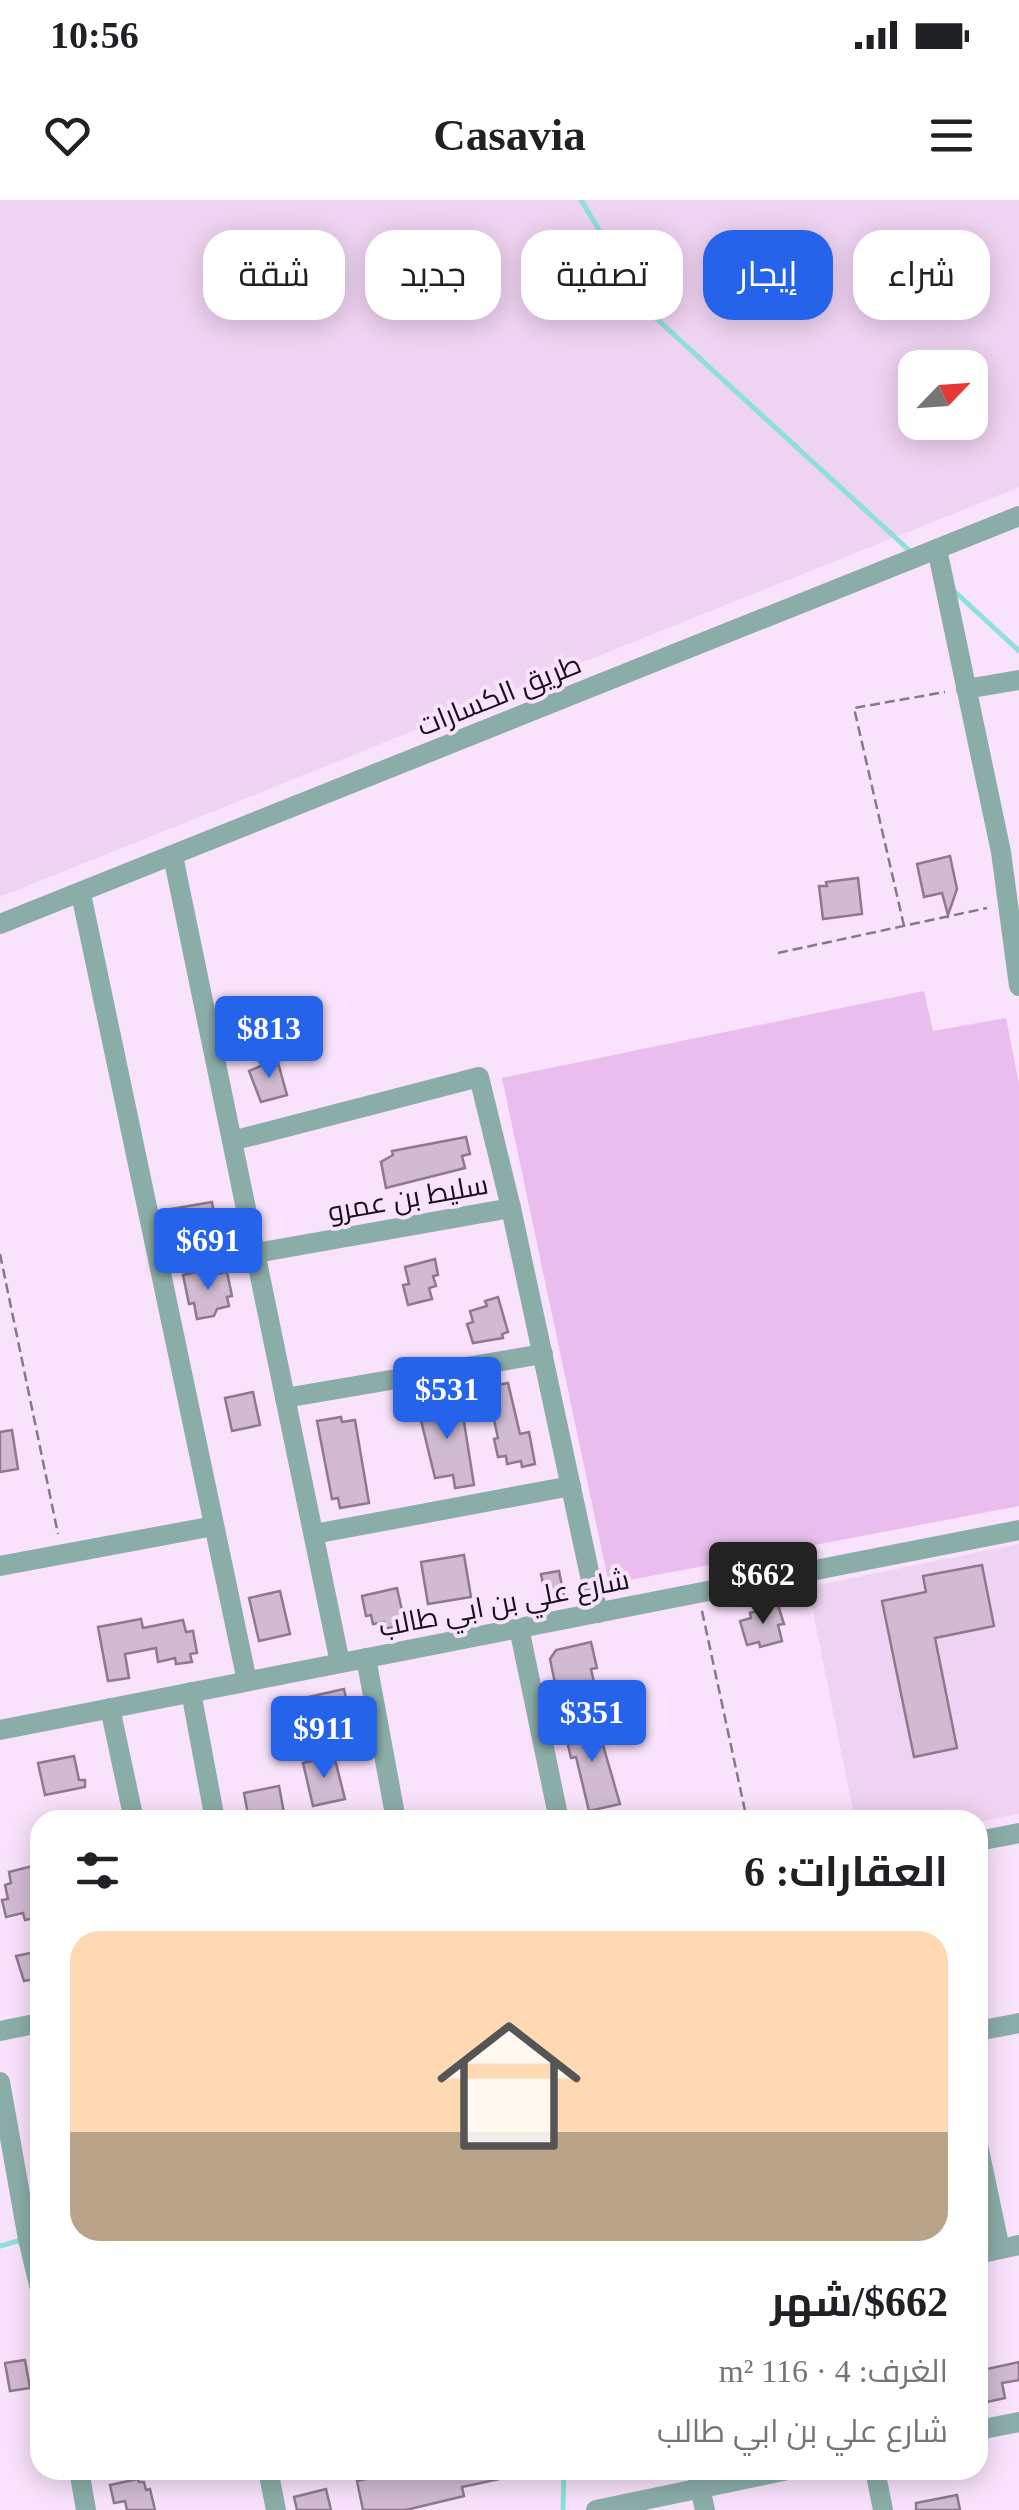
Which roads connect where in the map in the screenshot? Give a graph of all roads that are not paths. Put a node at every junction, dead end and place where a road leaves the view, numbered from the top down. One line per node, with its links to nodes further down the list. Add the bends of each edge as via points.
1 (1019, 516): 2 (street, طريق الكسارات)
2 (936, 549): 4 (street); 6 (street, طريق الكسارات)
3 (1019, 680): 4 (street)
4 (966, 689): 5 (street)
5 (1010, 846): 9 (street, via 1008,903)
6 (173, 856): 7 (street, طريق الكسارات); 10 (street)
7 (80, 894): 8 (street, طريق الكسارات); 16 (street)
8 (0, 924)
9 (1019, 986)
10 (232, 1142): 11 (street, via 480,1077); 12 (street)
11 (511, 1208): 12 (street, سليط بن عمرو); 13 (street)
12 (256, 1252): 14 (street)
13 (542, 1354): 14 (street); 15 (street)
14 (285, 1398): 18 (street)
15 (571, 1486): 18 (street); 20 (street)
16 (214, 1526): 19 (street); 24 (street)
17 (1019, 1530): 20 (street, شارع علي بن ابي طالب)
18 (314, 1534): 23 (street)
19 (0, 1566)
20 (598, 1613): 21 (street, شارع علي بن ابي طالب)
21 (519, 1628): 22 (street, شارع علي بن ابي طالب); 31 (street)
22 (366, 1658): 23 (street, شارع علي بن ابي طالب); 30 (street)
23 (340, 1663): 24 (street, شارع علي بن ابي طالب)
24 (247, 1681): 25 (street, شارع علي بن ابي طالب)
25 (191, 1692): 26 (street, شارع علي بن ابي طالب); 29 (street)
26 (110, 1708): 27 (street, شارع علي بن ابي طالب); 28 (street)
27 (0, 1730)
28 (132, 1810)
29 (214, 1810)
30 (394, 1810)
31 (558, 1810)
32 (1019, 1833): 33 (street)
33 (988, 1839)
34 (1019, 2023): 36 (street)
35 (30, 2025): 37 (street)
36 (988, 2030)
37 (0, 2031)
38 (0, 2082): 40 (street)
39 (988, 2176): 41 (street)
40 (30, 2247)
41 (1010, 2247)
42 (1019, 2422): 43 (street)
43 (988, 2428)
44 (80, 2480): 49 (street)
45 (270, 2480): 50 (street)
46 (695, 2480): 51 (street)
47 (698, 2480): 52 (street)
48 (877, 2480): 53 (street)
49 (86, 2510)
50 (276, 2510)
51 (596, 2510)
52 (704, 2510)
53 (883, 2510)

